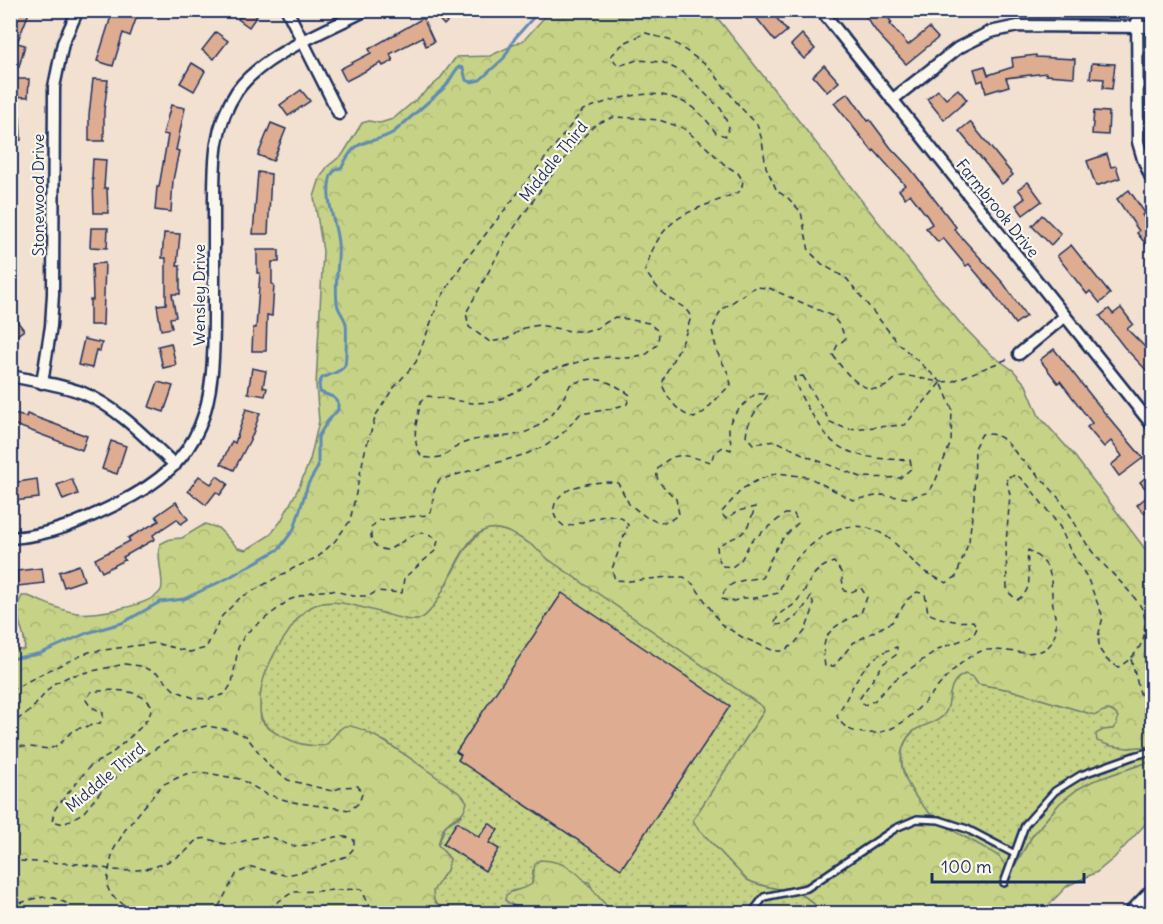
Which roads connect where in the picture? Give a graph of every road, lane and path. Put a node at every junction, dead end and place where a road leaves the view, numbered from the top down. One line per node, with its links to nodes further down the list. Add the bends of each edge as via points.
1 (78, 10): 16 (street, Stonewood Drive, via 63,43 54,87 53,294)
2 (287, 10): 8 (street)
3 (366, 10): 8 (street, Wensley Drive)
4 (820, 10): 9 (street, Farmbrook Drive)
5 (1137, 10): 6 (street)
6 (1137, 27): 7 (street); 9 (street, via 1018,26 990,32 958,48); 11 (street, via 1138,142)
7 (1152, 27)
8 (303, 43): 10 (street); 18 (street, Wensley Drive, via 262,64 249,76 221,122 214,158 211,390 199,429)
9 (892, 100): 12 (street, Farmbrook Drive)
10 (339, 114)
11 (1152, 180)
12 (1065, 316): 13 (street); 17 (street, Farmbrook Drive)
13 (1019, 354): 15 (path, via 953,381)
14 (10, 376): 16 (street)
15 (941, 382): 20 (path, via 952,410 951,442 929,492 908,498 882,495 853,500 808,477 777,473 758,480 742,489 721,513 726,519 755,507 747,530 717,546 722,566 732,567 741,560 751,542 785,514 794,514 798,523 774,550 762,578 728,585 722,599 731,602 779,593 793,561 804,551 837,529 855,525 889,538 926,572 946,583 956,577 973,519 975,446 981,434 994,433 1006,440 1054,492 1088,547 1144,613 1139,651); 20 (path, via 905,425 847,429 830,422 803,376 794,377 797,390 829,439 860,454 910,460 912,468 900,478 861,477 776,441 753,444 746,436 751,416 768,394 755,394 734,417 729,429 731,450 723,447 714,453 711,462 676,455 656,471 657,481 676,499 679,514 668,522 646,517 629,504 618,483 606,481 566,491 553,510 556,521 565,527 607,515 621,517 628,525 612,569 615,580 684,577 721,624 774,651 784,651 804,631 814,608 811,597 794,619 784,625 774,625 778,615 796,604 814,574 834,562 844,591 861,588 867,597 861,613 834,625 824,648 825,666 834,666 853,643 892,622 917,592 925,594 928,613 946,620 973,621 977,628 973,636 938,649 864,705 861,698 866,689 884,663 896,655 897,647 869,661 837,716 841,724 852,730 871,734 888,731 915,713 956,668 981,651 1028,654 1043,650 1052,641 1056,627 1052,576 1038,556 1028,550 1031,583 1024,596 1017,600 1007,591 1010,495 1006,477 1017,475 1060,527 1087,577 1103,617 1098,637 1100,650 1118,667); 21 (path, Midddle Third, via 899,344 847,279 822,264 809,250 801,212 777,190 766,167 757,124 709,67 672,41 646,33 624,43 612,56 618,66 637,60 662,62 684,73 721,109 729,127 726,136 716,133 709,122 672,95 612,99 583,110 463,263 439,301 416,362 376,415 364,451 350,521 335,540 318,557 240,598 222,616 206,648 190,652 155,643 89,652); 23 (path, Midddle Third, via 904,376 875,389 851,380 833,355 844,339 832,316 769,288 755,287 722,310 712,330 731,384 704,413 694,418 681,414 662,385 691,317 686,307 669,298 645,271 666,227 741,191 743,182 738,173 683,128 659,120 614,117 596,124 544,185 507,238 466,313 469,327 490,342 539,325 585,331 615,317 649,323 658,332 658,345 647,354 589,359 543,372 529,385 494,402 428,396 421,401 415,429 416,448 422,457 434,459 463,443 534,429 562,403 570,385 582,379 611,382 630,395 627,404 580,414 564,432 526,454 439,480 428,515 378,520 370,528 370,536 379,549 387,550 425,532 438,541 435,551 404,578 402,592 387,590 353,596 332,590 289,600 245,634 238,648 232,683 225,694 194,698 174,690 158,674 124,664 52,684 31,710)
16 (42, 383): 18 (street, via 101,402)
17 (1152, 425)
18 (175, 465): 19 (street, Wensley Drive, via 142,491 77,524 44,534)
19 (10, 538)
20 (1131, 659): 22 (path, via 1141,696)
21 (10, 691)
22 (1152, 717)
23 (10, 725)
24 (10, 743): 28 (path, Midddle Third, via 50,749 73,730 100,723 103,713 86,700 92,692 136,693 152,706 141,727 110,755 90,766 55,809 52,821 64,824 84,812 124,770 182,732 206,726 246,736 270,767 288,780 332,791 358,786 362,794 350,810 292,802 266,794 240,779 201,772 186,774 162,785 138,813 114,851)
25 (1152, 751): 26 (lane, via 1081,775 1055,791 1025,825)
26 (1013, 853): 29 (lane); 39 (lane, via 939,820 917,819 896,828 807,888 764,897)
27 (10, 860): 28 (path, via 81,864)
28 (109, 870): 34 (path, Midddle Third, via 107,886 111,895); 35 (path, via 138,870 166,862 207,838 229,844 264,836 295,847 347,836 354,840 354,848 347,856 323,866 284,875 252,867 237,873 219,906)
29 (1004, 883)
30 (1152, 893): 40 (main road)
31 (10, 906): 33 (path, via 39,896 55,897 66,903)
32 (372, 908): 36 (path, via 361,889 293,892); 37 (path, via 360,909); 38 (path)
33 (66, 914)
34 (136, 914)
35 (210, 914)
36 (260, 914)
37 (356, 914)
38 (374, 914)
39 (751, 914)
40 (1132, 914)

